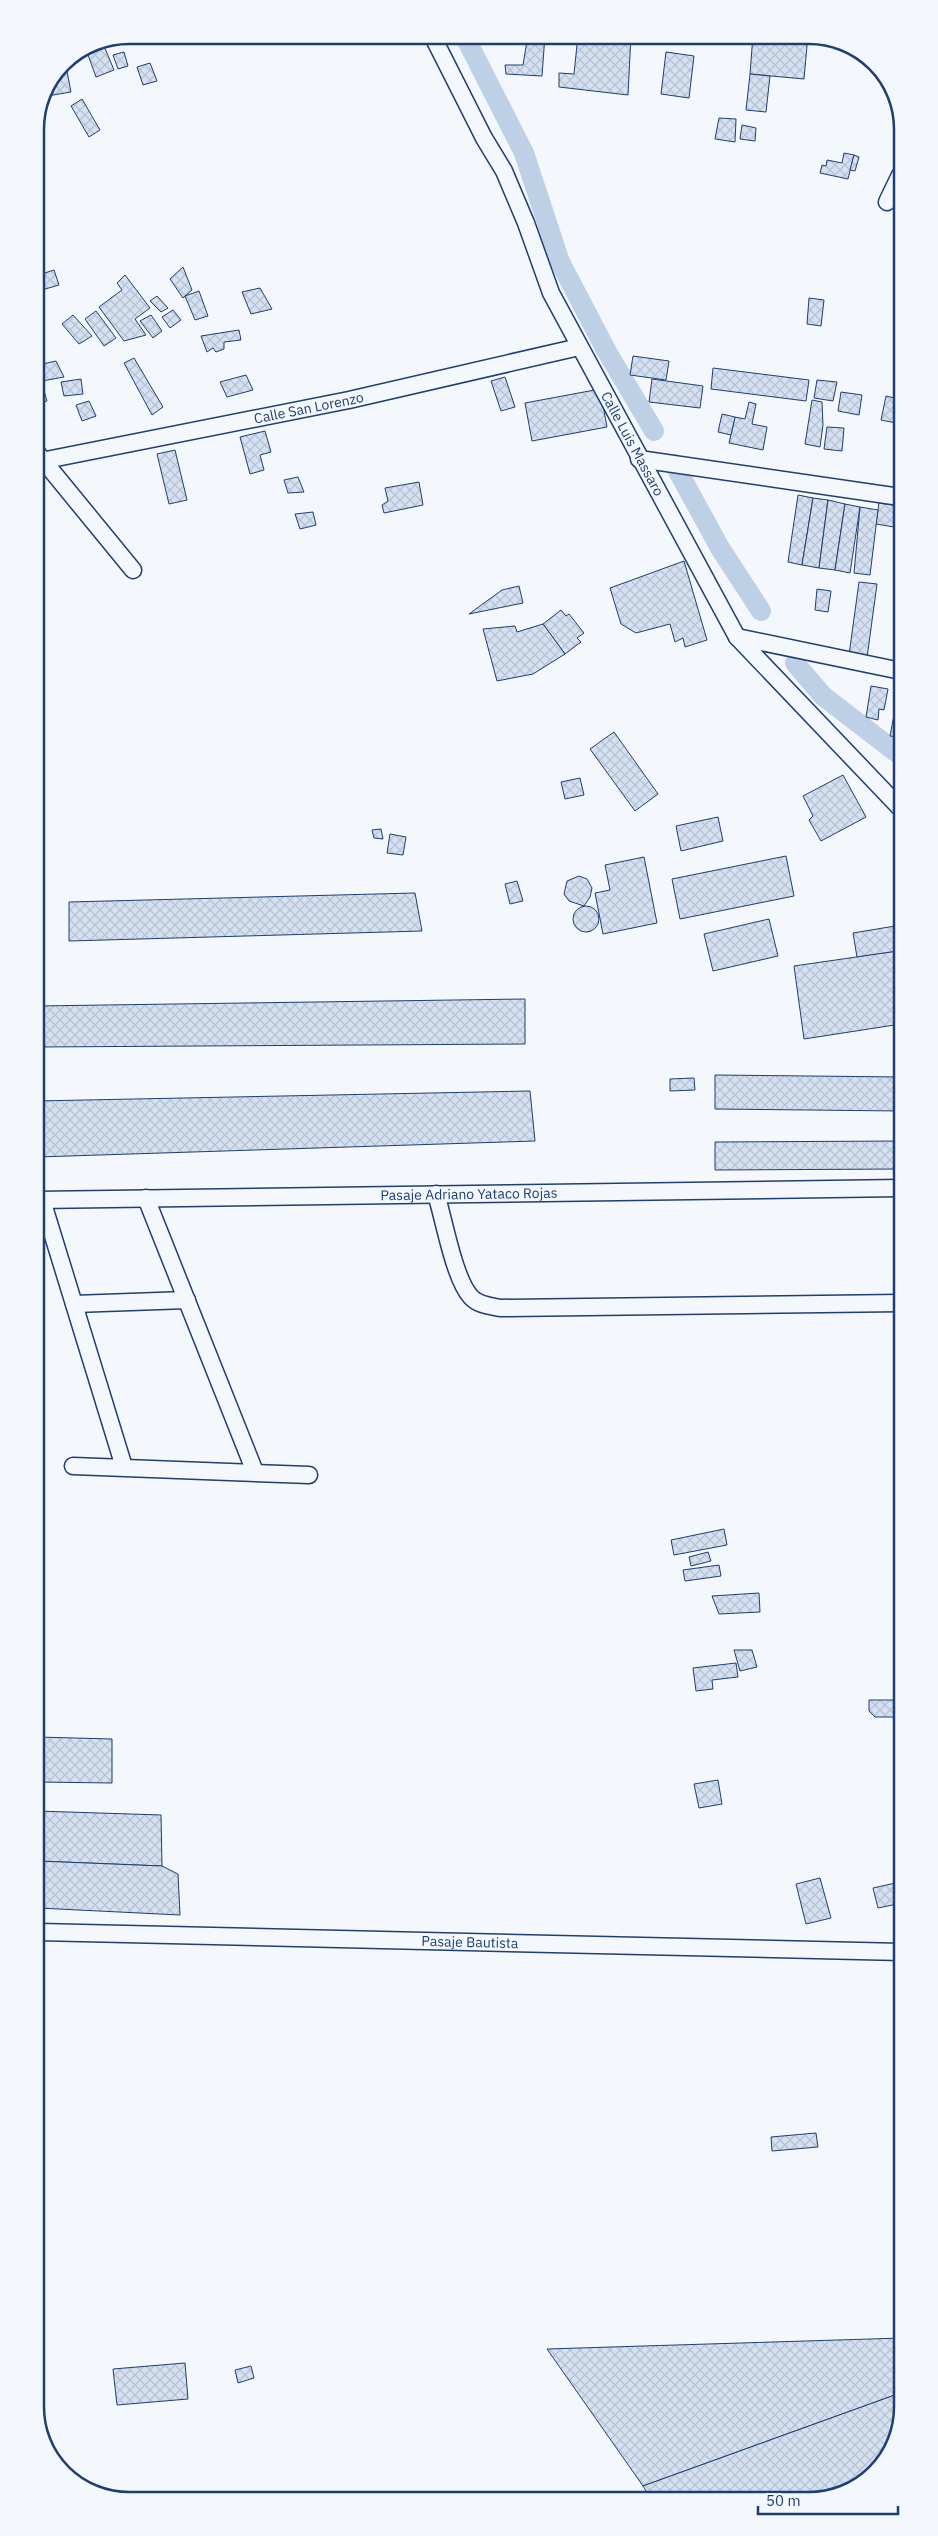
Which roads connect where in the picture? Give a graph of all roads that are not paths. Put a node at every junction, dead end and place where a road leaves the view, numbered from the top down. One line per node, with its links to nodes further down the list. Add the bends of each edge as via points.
1 (437, 44): 4 (street, Calle Luis Massaro, via 504,171 551,293)
2 (894, 187): 3 (street)
3 (887, 202)
4 (579, 347): 5 (street, Calle San Lorenzo, via 349,400); 6 (street, Calle Luis Massaro)
5 (44, 457)
6 (639, 459): 8 (street); 10 (street, Calle Luis Massaro)
7 (44, 465): 9 (street)
8 (894, 496)
9 (133, 570)
10 (738, 637): 11 (street); 12 (street, Calle Luis Massaro)
11 (894, 671)
12 (894, 794)
13 (894, 1188): 14 (street, Pasaje Adriano Yataco Rojas)
14 (436, 1194): 15 (street, Pasaje Adriano Yataco Rojas); 19 (street, via 462,1285 472,1299 484,1305 500,1308)
15 (146, 1198): 16 (street, Pasaje Adriano Yataco Rojas); 18 (street)
16 (44, 1200)
17 (44, 1215): 20 (street)
18 (187, 1300): 20 (street); 23 (street)
19 (894, 1303)
20 (74, 1304): 22 (street)
21 (73, 1466): 22 (street)
22 (124, 1467): 23 (street)
23 (255, 1472): 24 (street)
24 (309, 1475)
25 (44, 1932): 26 (street, Pasaje Bautista)
26 (894, 1952)

